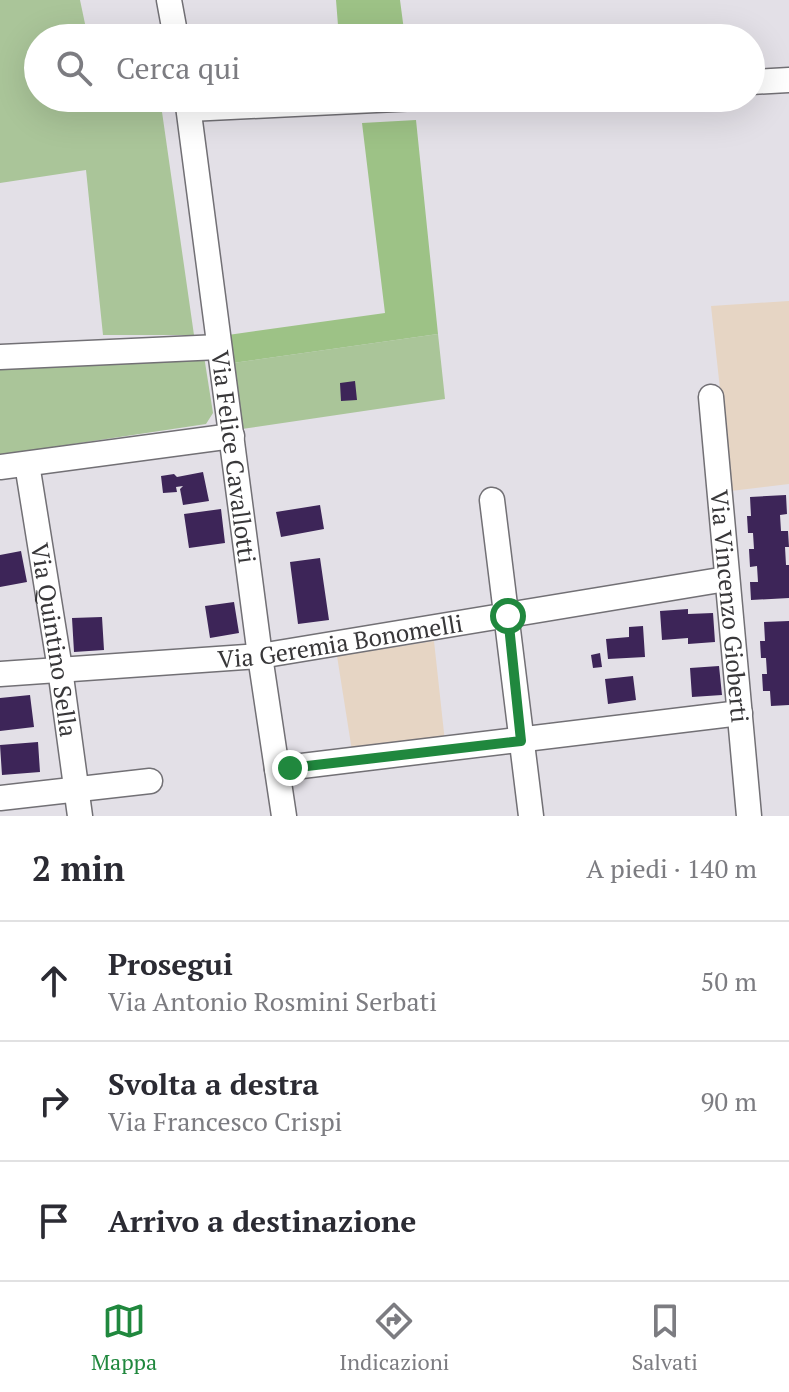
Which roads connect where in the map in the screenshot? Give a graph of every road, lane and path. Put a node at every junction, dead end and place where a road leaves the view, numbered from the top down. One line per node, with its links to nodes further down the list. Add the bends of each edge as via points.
1 (169, 0): 2 (street)
2 (173, 24)
3 (789, 80): 4 (street)
4 (765, 81)
5 (189, 112): 6 (street, Via Felice Cavallotti)
6 (219, 347): 7 (street); 9 (street, Via Felice Cavallotti)
7 (0, 357)
8 (711, 397): 13 (street, Via Vincenzo Gioberti)
9 (232, 436): 10 (street); 15 (street, Via Felice Cavallotti)
10 (27, 464): 11 (street); 16 (street, Via Quintino Sella)
11 (0, 467)
12 (492, 500): 14 (street)
13 (726, 579): 14 (street, Via Geremia Bonomelli); 18 (street, Via Vincenzo Gioberti)
14 (508, 616): 15 (street, Via Geremia Bonomelli); 19 (street)
15 (260, 656): 16 (street, Via Geremia Bonomelli); 20 (street, Via Felice Cavallotti)
16 (60, 669): 17 (street, Via Geremia Bonomelli); 22 (street, Via Quintino Sella)
17 (0, 674)
18 (740, 713): 19 (street); 27 (street, Via Vincenzo Gioberti)
19 (521, 741): 20 (street); 26 (street)
20 (277, 769): 25 (street, Via Felice Cavallotti)
21 (150, 781): 22 (street)
22 (76, 790): 23 (street); 24 (street, Via Quintino Sella)
23 (0, 798)
24 (80, 816)
25 (284, 816)
26 (531, 816)
27 (749, 816)

